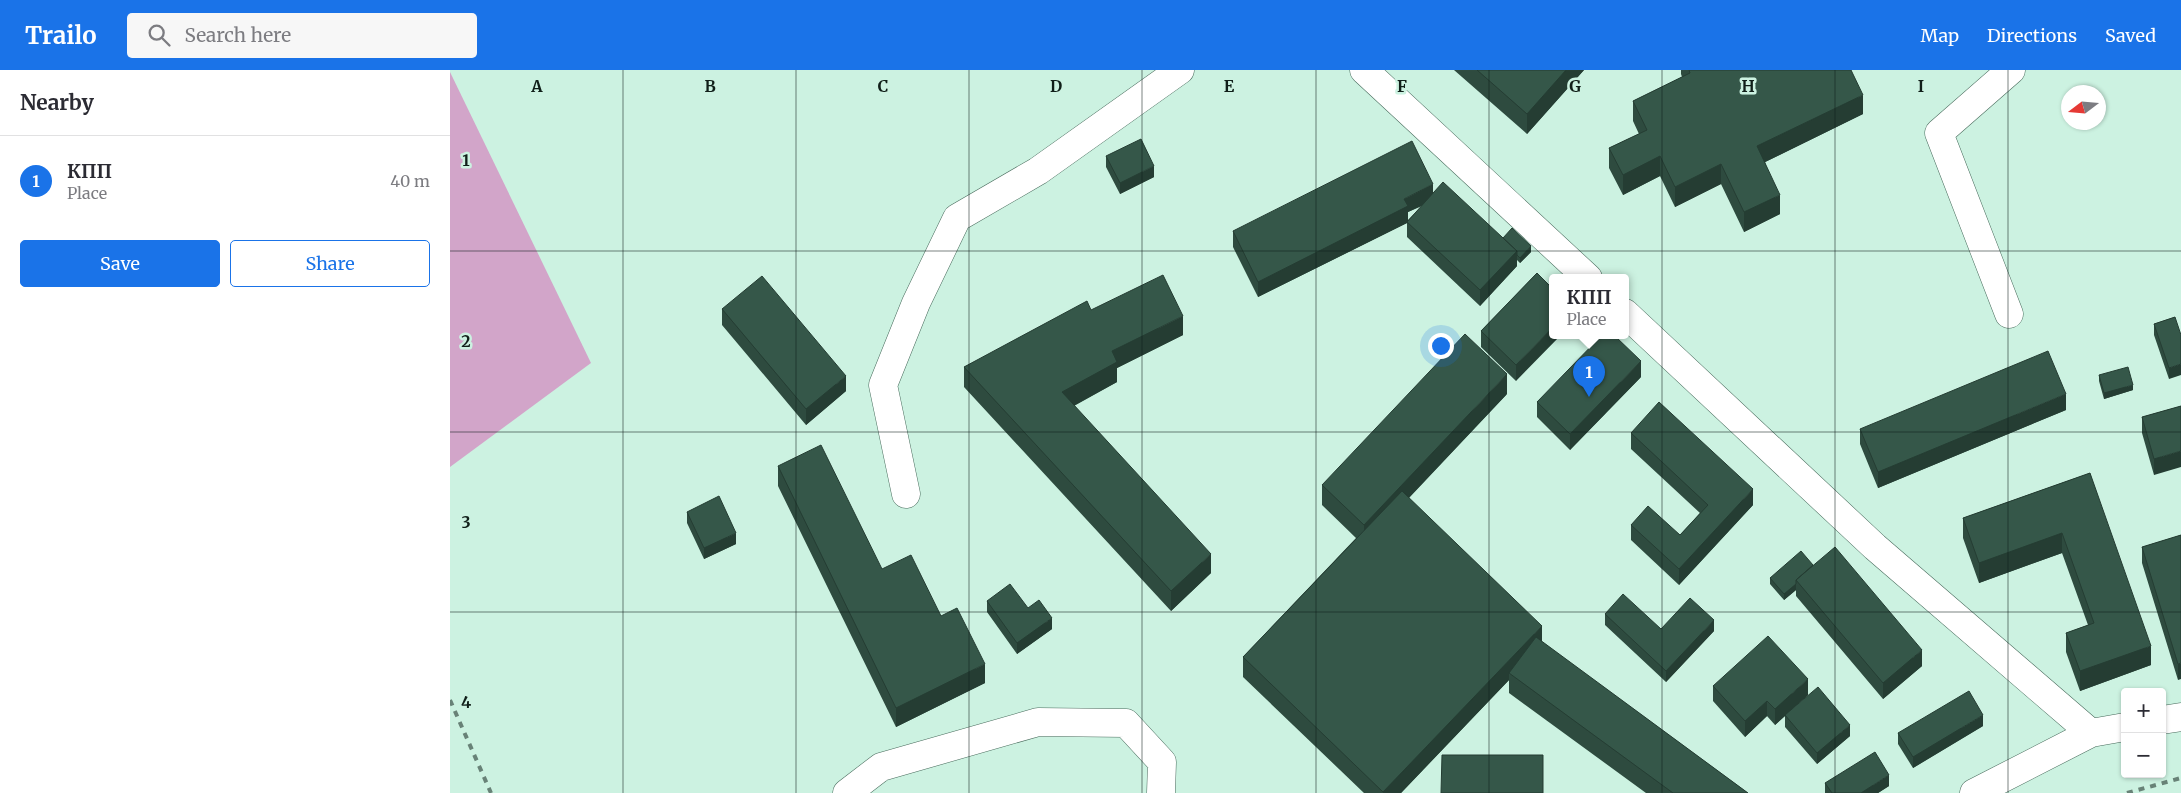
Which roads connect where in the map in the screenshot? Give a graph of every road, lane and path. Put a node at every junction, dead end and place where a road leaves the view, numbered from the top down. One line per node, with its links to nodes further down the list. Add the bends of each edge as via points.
1 (1180, 70): 7 (lane, via 1038,171 957,218 916,303 883,384)
2 (1364, 70): 4 (lane)
3 (2011, 70): 5 (lane, via 1939,133)
4 (1584, 274)
5 (2009, 314)
6 (1629, 318): 11 (lane, via 1875,548)
7 (906, 494)
8 (2181, 717): 9 (lane)
9 (2166, 719)
10 (2121, 728): 11 (lane)
11 (2091, 734): 14 (lane)
12 (847, 793): 13 (lane, via 881,767 1038,722 1126,723 1162,762)
13 (1161, 793)
14 (1974, 793)

